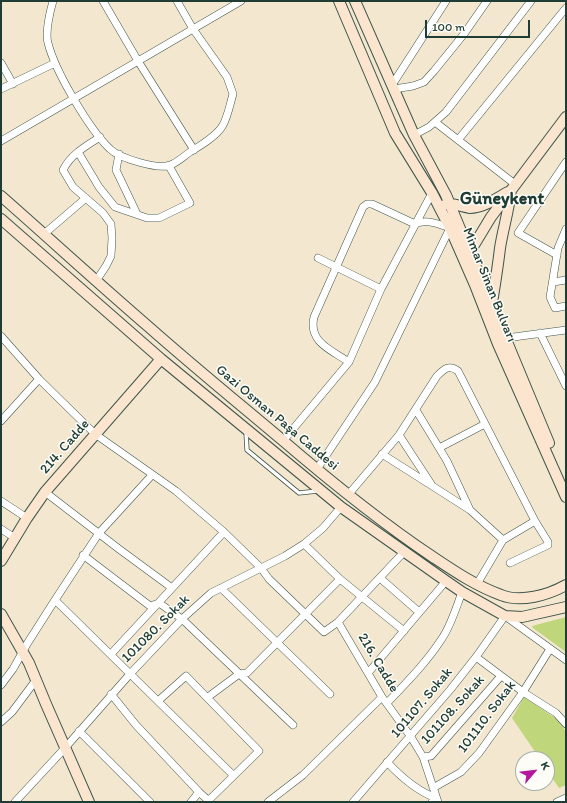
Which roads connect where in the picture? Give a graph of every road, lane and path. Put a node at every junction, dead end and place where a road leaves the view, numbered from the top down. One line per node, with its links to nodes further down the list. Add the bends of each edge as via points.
1 (53, 1): 14 (street, via 49,12 47,41)
2 (104, 1): 12 (street)
3 (177, 1): 11 (street)
4 (241, 1): 11 (street)
5 (339, 1): 31 (main road, Mimar Sinan Bulvarı, via 395,133)
6 (355, 1): 16 (main road, Mimar Sinan Bulvarı)
7 (446, 1): 16 (street)
8 (487, 1): 16 (street, via 464,34 424,82 413,86)
9 (531, 1): 20 (street, via 446,112)
10 (566, 8): 23 (street)
11 (193, 29): 12 (street); 25 (street, via 226,77 233,94 222,126)
12 (138, 61): 18 (street); 25 (street)
13 (1, 63): 15 (street)
14 (55, 63): 15 (street); 18 (street)
15 (12, 84): 17 (street)
16 (393, 87): 21 (main road, Mimar Sinan Bulvarı)
17 (1, 89)
18 (74, 98): 22 (street); 24 (street)
19 (566, 116): 30 (main road)
20 (435, 122): 21 (street); 23 (street)
21 (414, 135): 34 (main road, Mimar Sinan Bulvarı)
22 (100, 137): 26 (street); 27 (street, via 111,150)
23 (458, 140): 30 (street)
24 (1, 141)
25 (194, 150): 29 (street)
26 (78, 152): 33 (street, via 67,162 63,170 73,187); 36 (street, via 99,187 115,206)
27 (119, 154): 29 (street, via 146,165); 36 (street, via 116,170)
28 (566, 162): 44 (street, via 518,234)
29 (170, 166): 36 (street, via 190,203 159,218 147,218)
30 (513, 188): 34 (main road, via 481,206 471,208); 43 (main road); 52 (main road, via 500,247)
31 (432, 194): 35 (main road, Mimar Sinan Bulvarı); 38 (street)
32 (1, 196): 42 (main road, Gazi Osman Paşa Caddesi)
33 (86, 198): 42 (street); 49 (street, via 111,224 111,256)
34 (450, 203): 35 (main road); 41 (main road, Mimar Sinan Bulvarı)
35 (438, 205): 39 (main road, Mimar Sinan Bulvarı)
36 (137, 214)
37 (1, 219): 58 (main road, Gazi Osman Paşa Caddesi)
38 (415, 224): 39 (street, via 430,222); 47 (street, via 367,204 363,207); 51 (street)
39 (450, 228): 41 (street); 46 (main road, Mimar Sinan Bulvarı); 71 (street, via 375,382)
40 (566, 229): 44 (street)
41 (461, 230): 43 (main road, Mimar Sinan Bulvarı)
42 (44, 234): 49 (main road, Gazi Osman Paşa Caddesi)
43 (470, 251): 46 (main road); 52 (main road, Mimar Sinan Bulvarı)
44 (557, 255): 50 (street)
45 (318, 258): 47 (street)
46 (464, 262): 78 (main road, Mimar Sinan Bulvarı)
47 (336, 268): 51 (street); 59 (street, via 312,325 314,334 320,342)
48 (566, 280): 50 (street)
49 (96, 281): 68 (main road, Gazi Osman Paşa Caddesi)
50 (552, 282): 53 (street, via 550,297 555,308)
51 (381, 289): 59 (street)
52 (492, 303): 57 (main road, Mimar Sinan Bulvarı)
53 (566, 306)
54 (566, 330): 55 (street)
55 (540, 333): 57 (street); 61 (street)
56 (1, 336): 60 (street)
57 (506, 338): 73 (main road, Mimar Sinan Bulvarı)
58 (161, 359): 65 (main road, Gazi Osman Paşa Caddesi); 66 (main road, 214. Cadde)
59 (349, 362): 68 (street)
60 (39, 379): 63 (street); 66 (street)
61 (566, 386)
62 (416, 410): 64 (street, via 437,376 444,369 453,367 458,371); 67 (street); 69 (street)
63 (1, 421)
64 (485, 424): 69 (street); 83 (street)
65 (246, 429): 75 (main road, Gazi Osman Paşa Caddesi); 75 (lane, via 247,450 299,493)
66 (95, 434): 72 (street); 76 (main road, 214. Cadde)
67 (399, 435): 70 (street); 74 (street)
68 (283, 441): 71 (main road, Gazi Osman Paşa Caddesi)
69 (439, 448): 81 (street)
70 (382, 454): 74 (street); 77 (street)
71 (317, 469): 77 (main road, Gazi Osman Paşa Caddesi)
72 (152, 475): 85 (street, via 176,491); 86 (street)
73 (566, 481)
74 (433, 487): 81 (street)
75 (321, 491): 80 (main road, Gazi Osman Paşa Caddesi)
76 (46, 492): 82 (main road, 214. Cadde); 86 (street)
77 (348, 495): 98 (main road, Gazi Osman Paşa Caddesi, via 403,537)
78 (566, 497)
79 (1, 501): 82 (street)
80 (341, 507): 89 (street, 101080. Sokak, via 323,528); 90 (main road, Gazi Osman Paşa Caddesi)
81 (470, 510): 88 (street)
82 (27, 518): 87 (main road, 214. Cadde)
83 (535, 521): 88 (street); 93 (street, via 548,545)
84 (1, 529): 87 (street)
85 (224, 532): 94 (street); 100 (street)
86 (99, 533): 91 (street); 100 (street)
87 (15, 538): 92 (main road, 214. Cadde)
88 (503, 540): 98 (street)
89 (304, 544): 94 (street, 101080. Sokak); 96 (street)
90 (404, 552): 95 (street); 97 (main road, Gazi Osman Paşa Caddesi)
91 (83, 555): 104 (street); 105 (street, via 150,606)
92 (1, 561)
93 (510, 563)
94 (261, 568): 101 (street, 101080. Sokak); 108 (street)
95 (380, 578): 103 (street); 107 (street)
96 (340, 579): 103 (street); 108 (street)
97 (446, 581): 102 (main road, Gazi Osman Paşa Caddesi); 107 (street)
98 (477, 584): 99 (main road, Gazi Osman Paşa Caddesi, via 502,596 521,598 540,596)
99 (566, 585)
100 (172, 588): 105 (street)
101 (221, 588): 111 (street, 101080. Sokak, via 211,593); 114 (street)
102 (462, 592): 110 (main road, Gazi Osman Paşa Caddesi); 132 (street, via 442,640)
103 (362, 596): 112 (street); 113 (street)
104 (55, 600): 116 (street); 117 (street)
105 (159, 603): 111 (street); 117 (street)
106 (566, 607): 110 (main road, Gazi Osman Paşa Caddesi, via 522,617)
107 (419, 612): 113 (street)
108 (305, 613): 112 (street, via 324,632); 114 (street)
109 (1, 614): 116 (main road)
110 (505, 616): 115 (street, Gazi Osman Paşa Caddesi); 118 (street, 101107. Sokak)
111 (182, 619): 121 (street, 101080. Sokak); 122 (street)
112 (338, 622): 120 (street, 216. Cadde)
113 (404, 631): 120 (street)
114 (277, 643): 122 (street, via 247,673); 128 (street)
115 (550, 649): 119 (street, Gazi Osman Paşa Caddesi); 126 (street, 101110. Sokak)
116 (23, 651): 124 (main road); 125 (street)
117 (111, 654): 121 (street)
118 (476, 657): 123 (street); 137 (street, 101107. Sokak)
119 (566, 660)
120 (368, 673): 130 (street, 216. Cadde)
121 (130, 674): 127 (street, 101080. Sokak); 131 (street)
122 (238, 674): 129 (street); 135 (street)
123 (501, 676): 126 (street); 139 (street, 101108. Sokak, via 431,756)
124 (36, 680): 133 (street, via 12,712); 138 (main road)
125 (1, 685)
126 (523, 692): 134 (street, via 556,714); 142 (street, 101110. Sokak, via 479,753 461,772)
127 (111, 694): 136 (street, 101080. Sokak); 143 (street, via 136,725)
128 (330, 694)
129 (208, 697): 131 (street, via 186,676); 141 (street, via 259,751)
130 (382, 697): 132 (street, 216. Cadde); 147 (street, via 304,775)
131 (158, 702): 141 (street)
132 (387, 703): 137 (street, 216. Cadde)
133 (1, 722)
134 (566, 724)
135 (293, 725)
136 (79, 731): 138 (street, 101080. Sokak); 150 (street)
137 (411, 737): 139 (street, 216. Cadde); 140 (street, 101107. Sokak)
138 (65, 748): 148 (street, 101080. Sokak); 149 (main road)
139 (422, 757): 142 (street, 216. Cadde)
140 (387, 762): 145 (street, via 401,776); 152 (street, 101107. Sokak)
141 (233, 775): 146 (street)
142 (433, 788): 145 (street, 216. Cadde)
143 (199, 792): 146 (street); 151 (street)
144 (566, 798): 153 (street)
145 (436, 800)
146 (209, 801)
147 (273, 801)
148 (15, 802)
149 (89, 802)
150 (150, 802)
151 (191, 802)
152 (353, 802)
153 (557, 802)

